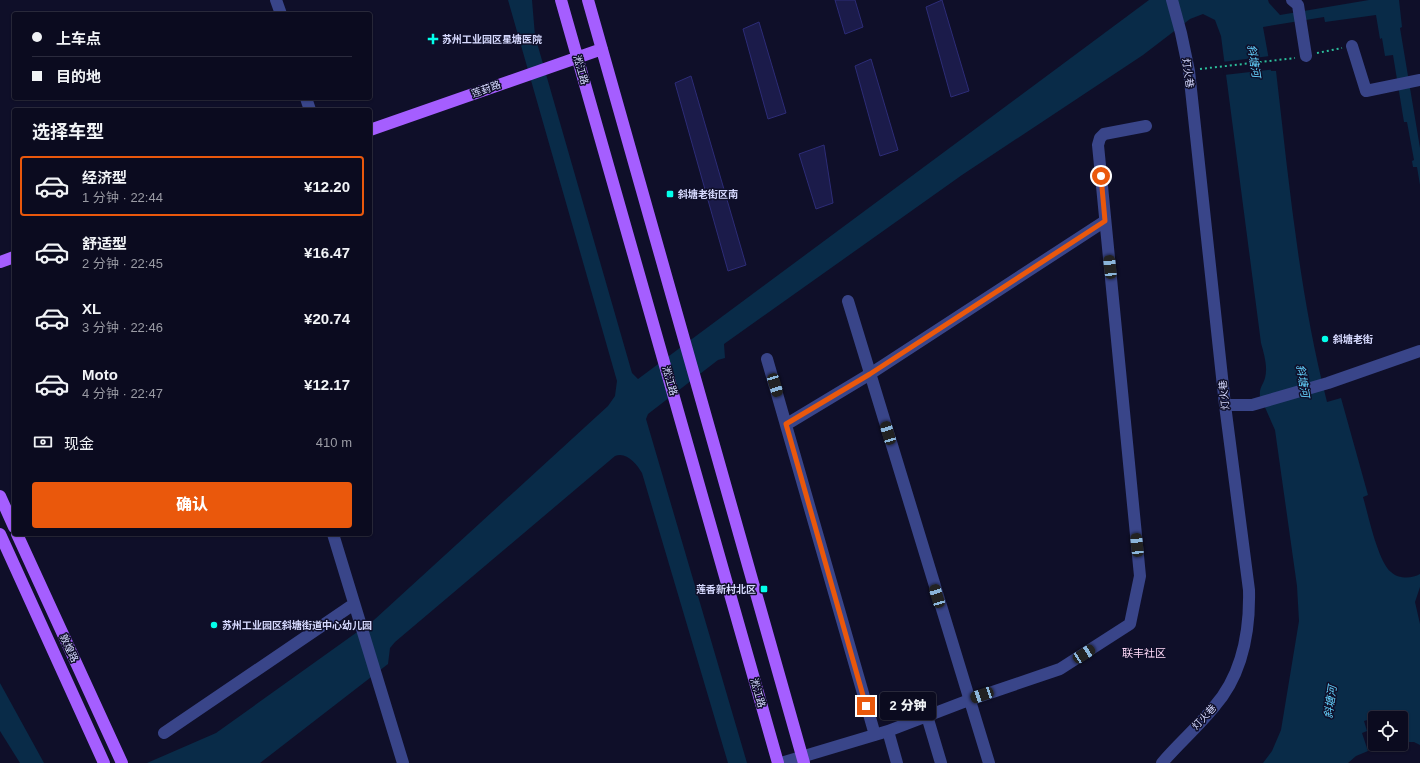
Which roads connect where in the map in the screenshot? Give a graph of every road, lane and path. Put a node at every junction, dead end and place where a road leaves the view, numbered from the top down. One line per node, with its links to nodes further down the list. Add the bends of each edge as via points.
1 (276, 0): 6 (street)
2 (561, 0): 9 (main road, 淞江路)
3 (588, 0): 8 (main road)
4 (1172, 0): 23 (street, 灯火巷, via 1182,33 1189,71)
5 (1292, 0): 10 (street, via 1298,5)
6 (279, 12)
7 (1352, 46): 13 (street, via 1366,91)
8 (602, 49): 9 (main road, 莲葑路); 36 (main road)
9 (577, 56): 15 (main road, 莲葑路); 40 (main road, 淞江路)
10 (1306, 56)
11 (1285, 59): 12 (path)
12 (1211, 68)
13 (1420, 80)
14 (1146, 126): 16 (street, via 1111,132 1100,138 1098,145)
15 (372, 129)
16 (1105, 221): 22 (street); 31 (street, via 1140,576 1130,624 1060,669)
17 (12, 258): 18 (main road)
18 (0, 262)
19 (848, 301): 22 (street)
20 (1420, 351): 23 (street, via 1328,383 1252,405)
21 (767, 359): 24 (street)
22 (870, 374): 24 (street); 31 (street)
23 (1225, 405): 45 (street, 灯火巷, via 1249,590 1245,649 1227,689 1215,706)
24 (786, 424): 35 (street)
25 (0, 496): 26 (main road)
26 (12, 523)
27 (0, 534): 37 (main road, 敦煌路)
28 (18, 536): 38 (main road, 敦煌路)
29 (334, 536): 30 (street)
30 (354, 604): 34 (street); 39 (street)
31 (969, 700): 32 (street); 44 (street)
32 (927, 716): 33 (street); 43 (street)
33 (888, 731): 35 (street); 42 (street)
34 (164, 733)
35 (875, 735): 36 (street)
36 (803, 760): 41 (street)
37 (104, 763)
38 (122, 763)
39 (403, 763)
40 (778, 763)
41 (781, 763)
42 (897, 763)
43 (941, 763)
44 (989, 763)
45 (1162, 763)

